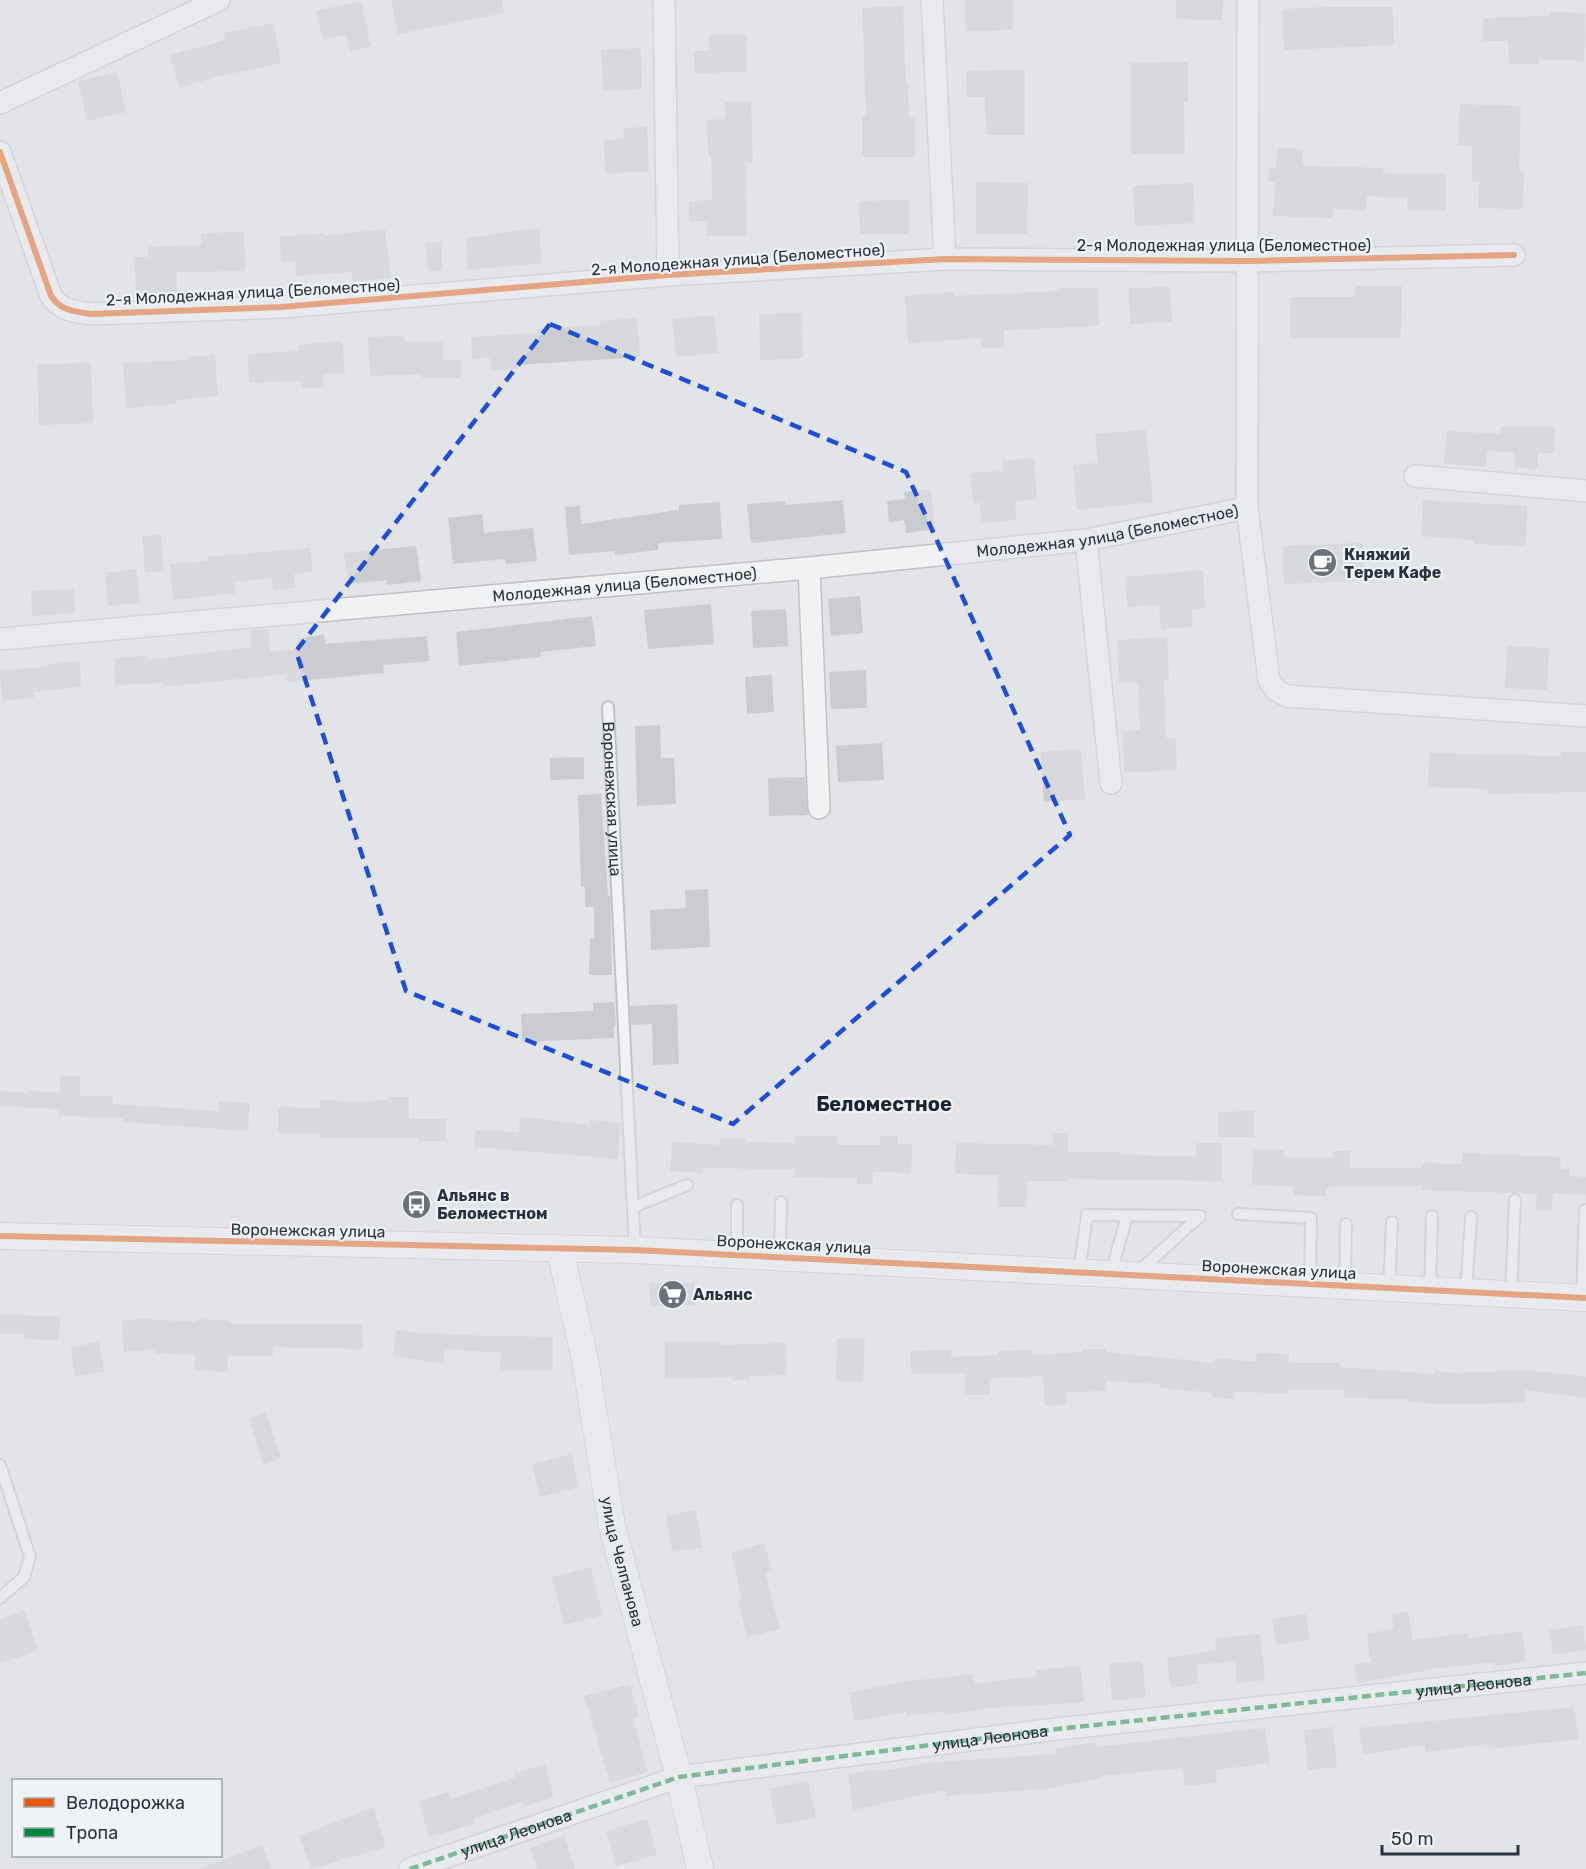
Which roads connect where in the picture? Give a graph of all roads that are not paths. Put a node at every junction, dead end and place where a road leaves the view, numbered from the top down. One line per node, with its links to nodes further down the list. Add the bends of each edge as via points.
1 (219, 0): 5 (street)
2 (664, 0): 10 (street)
3 (932, 0): 8 (street)
4 (1248, 0): 9 (street, Молодежная улица (Беломестное))
5 (0, 103)
6 (0, 152): 10 (street, 2-я Молодежная улица (Беломестное), via 51,296 66,310 91,314 281,307)
7 (1514, 255): 9 (street, 2-я Молодежная улица (Беломестное))
8 (945, 259): 9 (street, 2-я Молодежная улица (Беломестное)); 10 (street, 2-я Молодежная улица (Беломестное))
9 (1248, 261): 13 (street, Молодежная улица (Беломестное))
10 (668, 275)
11 (1415, 476): 12 (street)
12 (1586, 491)
13 (1247, 508): 14 (street, Молодежная улица (Беломестное)); 18 (street, Молодежная улица (Беломестное), via 1269,680 1281,693)
14 (1086, 540): 15 (street, Молодежная улица (Беломестное)); 19 (street)
15 (809, 568): 16 (street, Молодежная улица (Беломестное)); 20 (street)
16 (0, 639)
17 (608, 707): 25 (lane, Воронежская улица)
18 (1586, 716)
19 (1111, 783)
20 (819, 808)
21 (687, 1185): 25 (lane)
22 (1515, 1200): 45 (lane)
23 (781, 1202): 37 (lane)
24 (737, 1205): 36 (lane)
25 (633, 1207): 35 (lane, Воронежская улица)
26 (1586, 1210): 46 (lane)
27 (1238, 1214): 40 (lane, via 1311,1218)
28 (1127, 1216): 38 (lane, via 1087,1215); 39 (lane); 39 (lane, via 1200,1216)
29 (1431, 1216): 43 (lane)
30 (1471, 1217): 44 (lane)
31 (1392, 1222): 42 (lane)
32 (1346, 1224): 41 (lane)
33 (0, 1236): 34 (street, Воронежская улица)
34 (560, 1250): 35 (street, Воронежская улица); 50 (street, улица Челпанова, via 585,1360 612,1526)
35 (635, 1250): 36 (street, Воронежская улица)
36 (737, 1254): 37 (street, Воронежская улица)
37 (780, 1257): 38 (street, Воронежская улица)
38 (1079, 1272): 39 (street, Воронежская улица)
39 (1123, 1274): 40 (street, Воронежская улица)
40 (1310, 1284): 41 (street, Воронежская улица)
41 (1345, 1286): 42 (street, Воронежская улица)
42 (1389, 1288): 43 (street, Воронежская улица)
43 (1430, 1290): 44 (street, Воронежская улица)
44 (1466, 1292): 45 (street, Воронежская улица)
45 (1511, 1294): 46 (street, Воронежская улица)
46 (1584, 1298)
47 (0, 1466): 48 (lane, via 30,1557 24,1577)
48 (0, 1598)
49 (1586, 1673): 50 (street, улица Леонова, via 1057,1729)
50 (679, 1777): 51 (street, улица Леонова); 52 (street, улица Челпанова)
51 (410, 1869)
52 (700, 1869)

